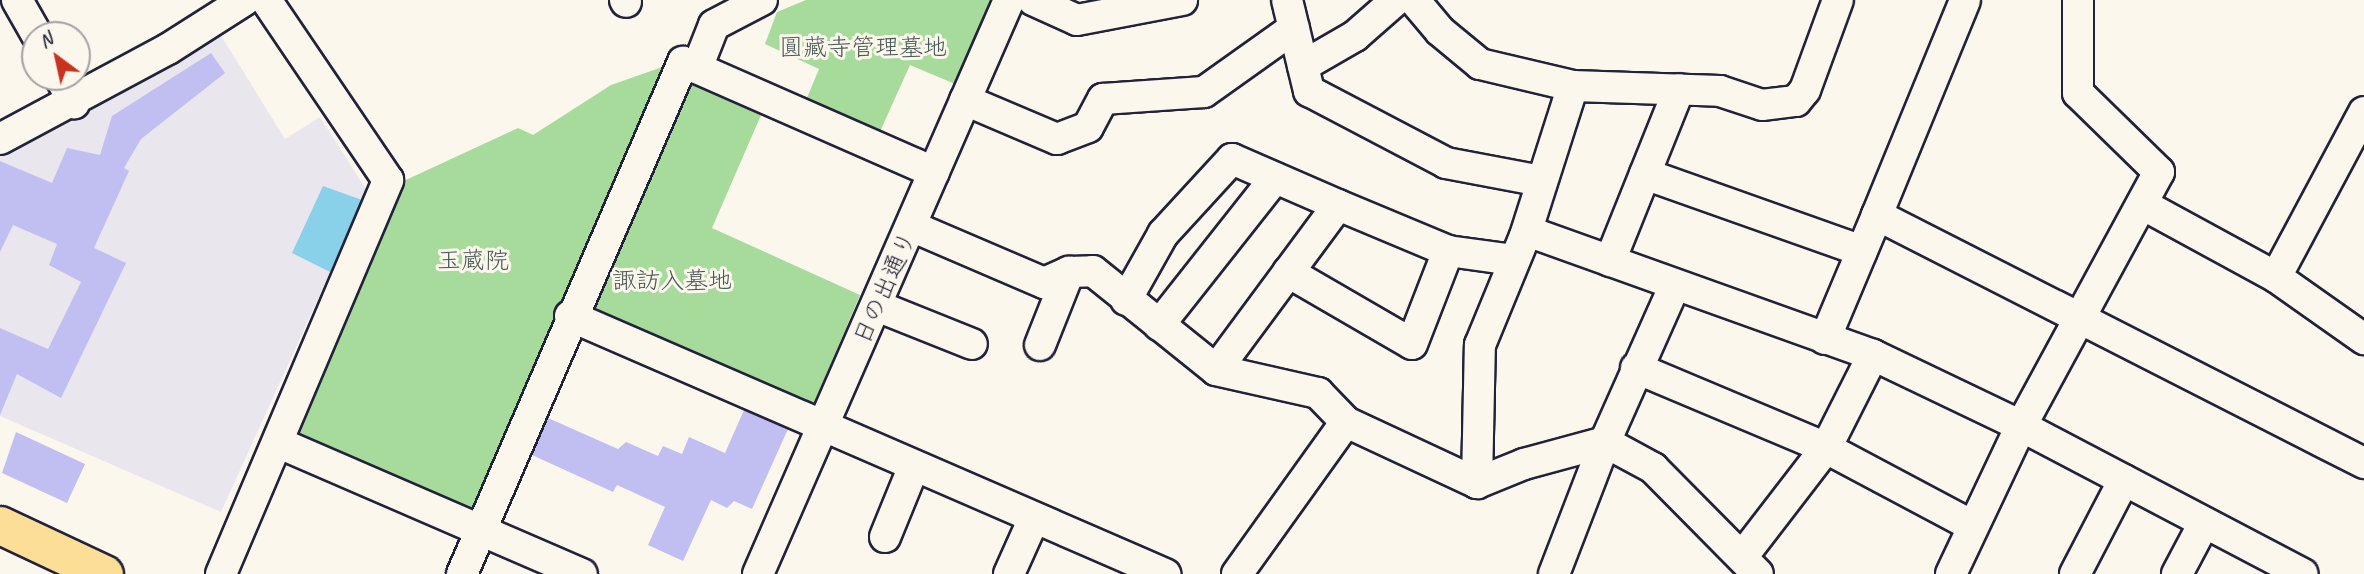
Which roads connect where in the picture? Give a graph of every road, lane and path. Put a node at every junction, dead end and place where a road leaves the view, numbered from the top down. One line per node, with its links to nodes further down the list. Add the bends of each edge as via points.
1 (17, 0): 14 (street)
2 (245, 0): 17 (street)
3 (265, 0): 57 (street, via 388,180)
4 (762, 0): 16 (street, via 714,25)
5 (1009, 0): 21 (street, 日の出通り)
6 (1033, 0): 7 (street, via 1077,20)
7 (1182, 0)
8 (1396, 0): 15 (street, via 1355,36)
9 (1414, 0): 18 (street, via 1440,32 1480,64)
10 (1838, 0): 19 (street, via 1805,90 1796,101 1762,105 1720,91)
11 (1965, 0): 30 (street)
12 (2078, 0): 28 (street, via 2078,93 2159,172)
13 (1290, 14): 15 (street); 21 (street, via 1204,92 1103,99 1088,127 1057,139)
14 (29, 21)
15 (1303, 66): 27 (street, via 1309,91 1446,163)
16 (697, 68): 24 (street); 43 (street, via 684,62)
17 (91, 78)
18 (1573, 86): 19 (street); 27 (street)
19 (1679, 89): 25 (street)
20 (66, 91): 23 (street)
21 (965, 100): 24 (street, 日の出通り)
22 (2364, 112): 39 (street)
23 (0, 139)
24 (934, 172): 31 (street, 日の出通り)
25 (1645, 174): 34 (street); 36 (street)
26 (1275, 178): 29 (street); 41 (street, via 1232,159 1163,234); 45 (street)
27 (1541, 181): 32 (street)
28 (2142, 204): 39 (street); 44 (street)
29 (1338, 205): 33 (street); 38 (street)
30 (1877, 215): 34 (street); 44 (street)
31 (911, 226): 37 (street, via 1044,283); 42 (street, 日の出通り)
32 (1527, 231): 35 (street); 36 (street)
33 (1448, 251): 35 (street); 38 (street, via 1412,344)
34 (1862, 251): 46 (street)
35 (1514, 260): 62 (street, via 1479,345)
36 (1610, 261): 40 (street)
37 (1069, 272): 41 (street, via 1093,271); 49 (street)
38 (1288, 272): 52 (street)
39 (2276, 277): 47 (street)
40 (1674, 287): 46 (street); 51 (street)
41 (1126, 300): 45 (street)
42 (877, 306): 48 (street); 55 (street, 日の出通り)
43 (570, 316): 55 (street); 67 (street)
44 (2083, 316): 54 (street); 59 (street)
45 (1159, 325): 52 (street)
46 (1825, 339): 50 (street)
47 (2364, 339)
48 (972, 344)
49 (1040, 345)
50 (1873, 355): 54 (street); 58 (street)
51 (1636, 368): 56 (street); 58 (street)
52 (1216, 370): 53 (street, via 1318,393)
53 (1346, 422): 62 (street); 77 (street)
54 (2021, 426): 61 (street); 65 (street)
55 (824, 428): 60 (street); 74 (street, 日の出通り)
56 (1605, 442): 62 (street, via 1524,464); 69 (street, via 1653,468); 78 (street)
57 (279, 443): 67 (street); 71 (street)
58 (1826, 448): 65 (street); 69 (street)
59 (2364, 463)
60 (914, 466): 63 (street); 68 (street)
61 (2124, 481): 64 (street); 80 (street)
62 (1477, 483)
63 (1034, 518): 75 (street); 76 (street)
64 (2204, 523): 81 (street); 82 (street)
65 (1971, 525): 79 (street)
66 (0, 526): 70 (main road)
67 (482, 532): 72 (street); 73 (street)
68 (886, 537)
69 (1750, 566)
70 (80, 569)
71 (221, 574)
72 (462, 574)
73 (582, 574)
74 (758, 574)
75 (1009, 574)
76 (1165, 574)
77 (1237, 574)
78 (1554, 574)
79 (1951, 574)
80 (2075, 574)
81 (2177, 574)
82 (2303, 574)

